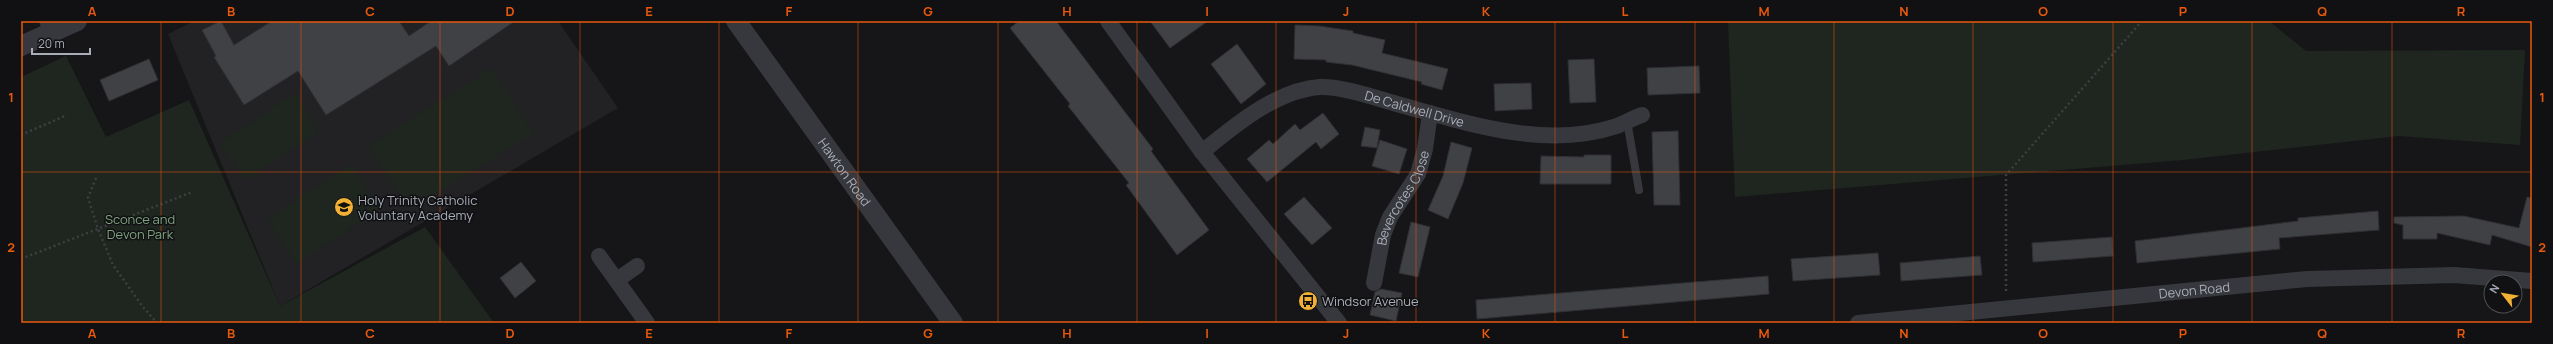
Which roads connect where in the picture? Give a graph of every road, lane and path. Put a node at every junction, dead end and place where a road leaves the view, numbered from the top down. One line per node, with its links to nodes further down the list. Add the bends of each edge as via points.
1 (77, 21): 5 (street)
2 (736, 21): 26 (street, Hawton Road)
3 (1108, 21): 12 (street)
4 (2142, 21): 23 (path, via 2006,175)
5 (45, 27): 6 (street)
6 (21, 46)
7 (1430, 112): 10 (street, De Caldwell Drive, via 1519,134 1589,132 1617,126); 12 (street, De Caldwell Drive, via 1361,94 1320,87 1287,96 1260,110); 22 (street, Bevercotes Close, via 1425,149 1418,174 1390,217 1383,235)
8 (67, 115): 11 (path)
9 (1642, 115): 10 (street, De Caldwell Drive)
10 (1627, 121): 14 (lane)
11 (21, 135)
12 (1202, 152): 27 (street)
13 (96, 178): 16 (path, via 88,198)
14 (1639, 190)
15 (192, 192): 16 (path)
16 (98, 230): 18 (path); 24 (path, via 113,265)
17 (599, 256): 20 (street)
18 (21, 259)
19 (637, 266): 20 (street)
20 (617, 280): 25 (street)
21 (2532, 281): 23 (street, Devon Road, via 2454,275 2307,279)
22 (1374, 283)
23 (2006, 308): 28 (street, Devon Road)
24 (157, 323)
25 (647, 323)
26 (952, 323)
27 (1339, 323)
28 (1858, 323)

